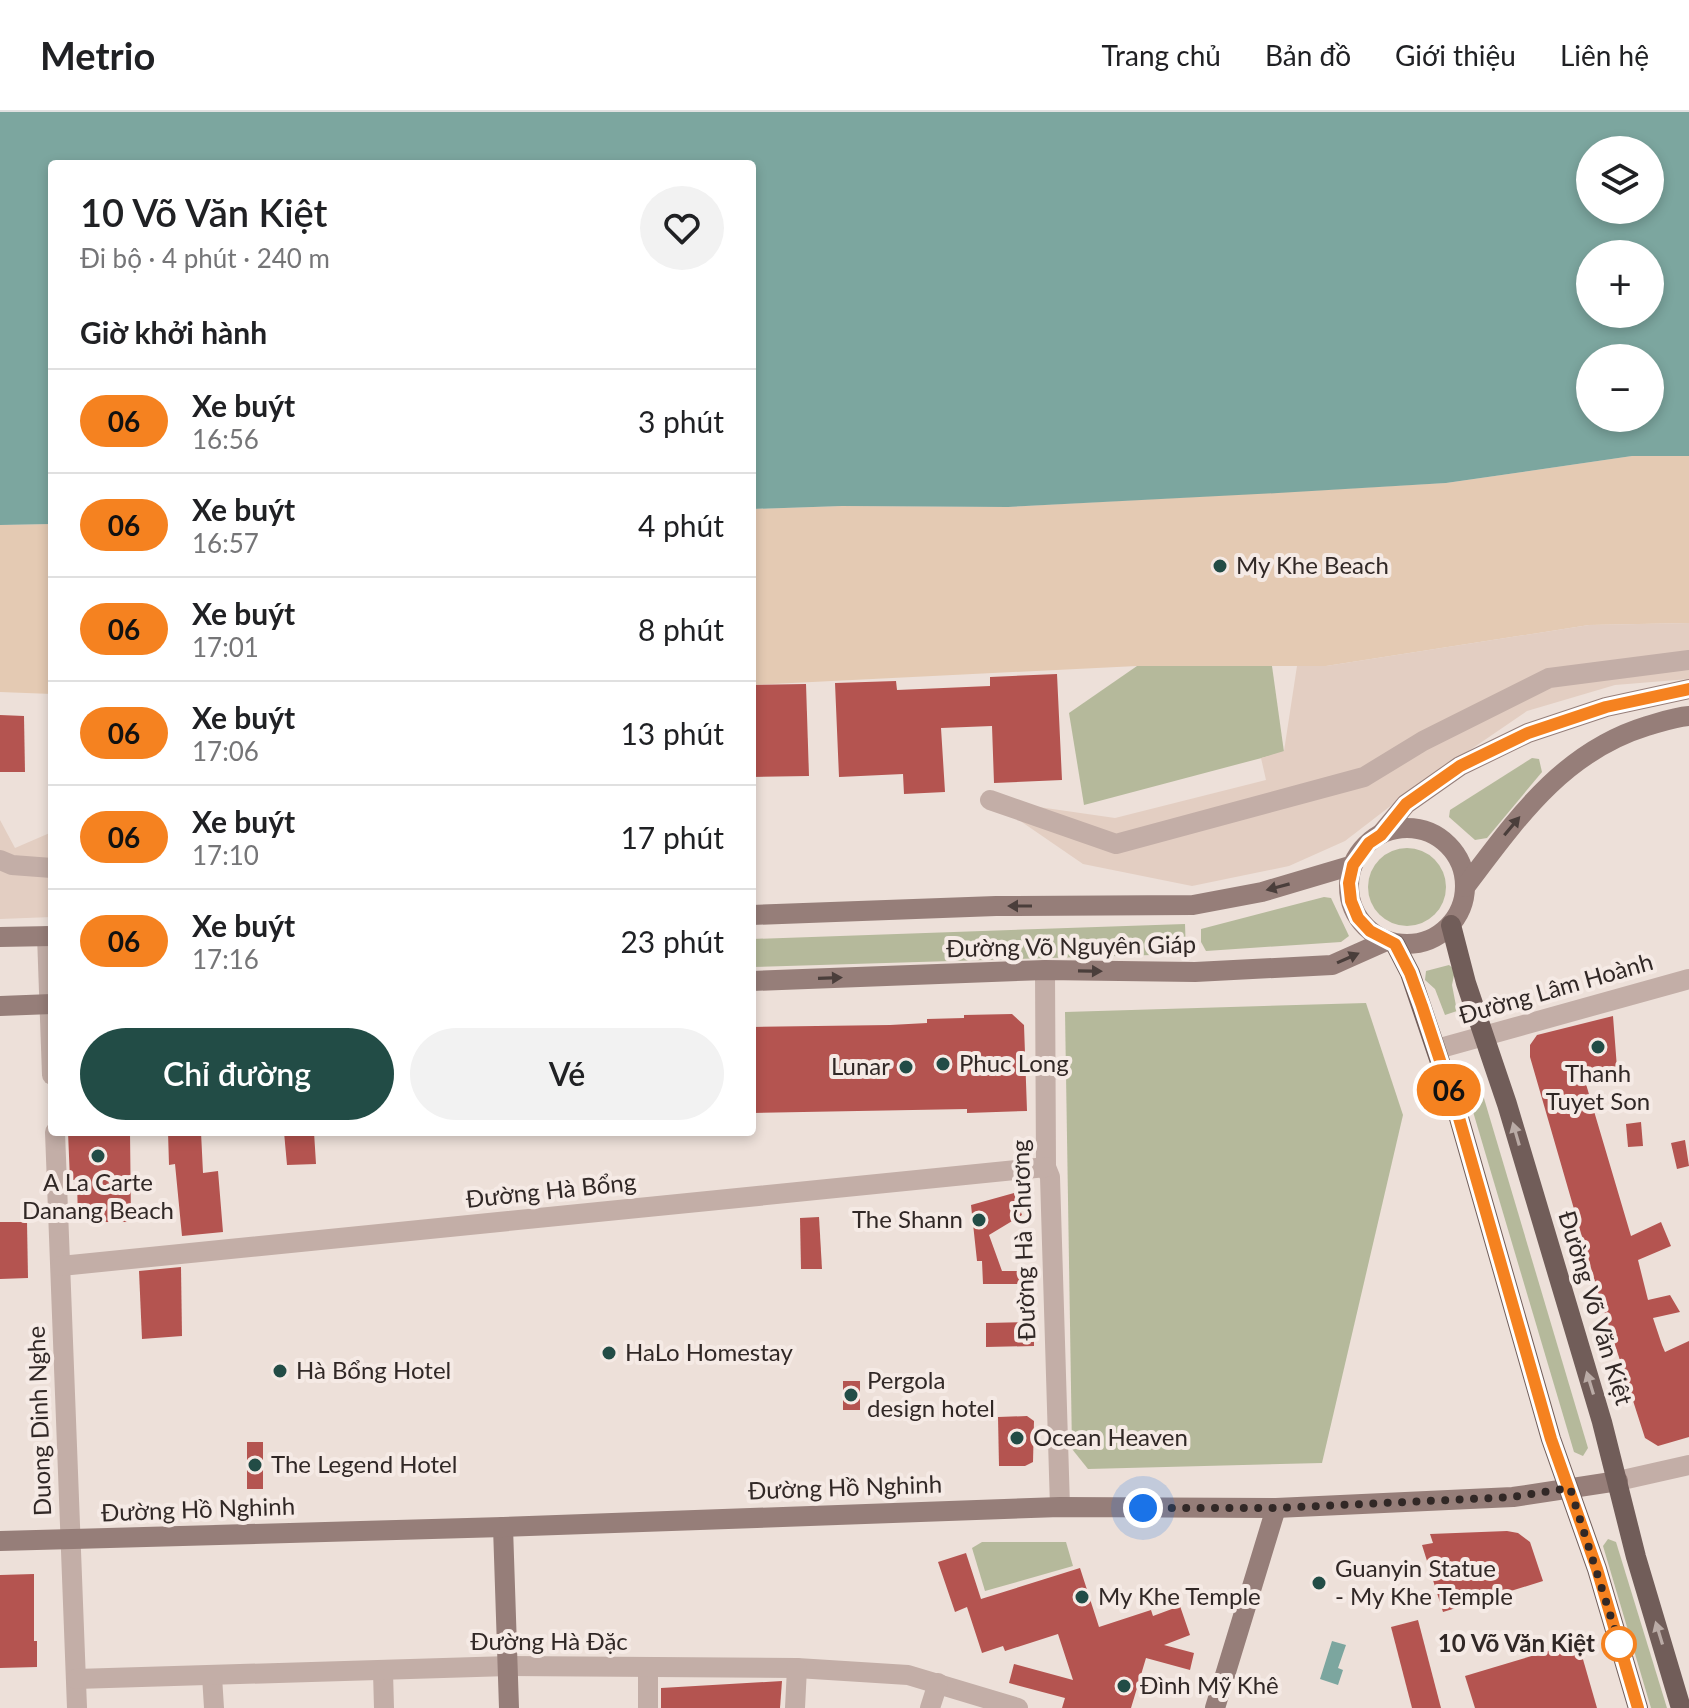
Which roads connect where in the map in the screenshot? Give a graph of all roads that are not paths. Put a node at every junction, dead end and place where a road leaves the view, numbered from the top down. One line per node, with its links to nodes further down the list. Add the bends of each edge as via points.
1 (1689, 660): 4 (street, via 1549,678 1364,777 1116,844)
2 (1689, 689): 5 (main road, via 1606,707 1528,733 1460,766 1406,804)
3 (1689, 716): 9 (main road, one-way to 3, via 1535,800 1577,759 1619,735)
4 (990, 800)
5 (1381, 835): 7 (main road); 9 (main road, via 1406,828 1440,839 1457,856)
6 (0, 860): 8 (street)
7 (1353, 865): 10 (main road, Đường Võ Nguyên Giáp, one-way to 10, via 1262,892 1193,905); 14 (main road, via 1349,883 1358,918)
8 (48, 868)
9 (1465, 887): 11 (main road)
10 (756, 915)
11 (1451, 925): 14 (main road, via 1425,942); 20 (main road, Đường Võ Văn Kiệt)
12 (48, 936): 13 (main road)
13 (0, 937)
14 (1390, 942): 15 (main road, Đường Võ Nguyên Giáp, one-way to 14, via 1195,972 1332,965); 21 (main road, via 1410,973)
15 (1045, 970): 17 (main road, Đường Võ Nguyên Giáp, one-way to 15); 23 (street, Đường Hà Chương)
16 (1689, 979): 20 (street, Đường Lâm Hoành)
17 (756, 981)
18 (48, 1004): 19 (main road)
19 (0, 1006)
20 (1483, 1036): 21 (street, Đường Lâm Hoành); 26 (main road, Đường Võ Văn Kiệt, one-way to 20)
21 (1437, 1049): 27 (main road)
22 (55, 1136): 24 (street, Duong Dinh Nghe)
23 (1053, 1173): 24 (street, Đường Hà Bổng); 28 (street, Đường Hà Chương)
24 (61, 1266): 31 (street, Duong Dinh Nghe)
25 (1689, 1465): 26 (street, Đường Hồ Nghinh)
26 (1618, 1481): 27 (main road, Đường Hồ Nghinh); 50 (main road, Đường Võ Văn Kiệt, one-way to 26)
27 (1570, 1488): 29 (main road, Đường Hồ Nghinh, via 1513,1497); 49 (main road)
28 (1060, 1507): 29 (main road, Đường Hồ Nghinh); 30 (main road, Đường Hồ Nghinh)
29 (1276, 1508): 48 (main road)
30 (503, 1527): 31 (main road, Đường Hồ Nghinh); 33 (main road)
31 (70, 1539): 32 (main road, Đường Hồ Nghinh); 38 (street, Duong Dinh Nghe)
32 (0, 1541)
33 (509, 1666): 34 (street, Đường Hà Đặc); 36 (street, Đường Hà Đặc); 43 (main road)
34 (648, 1667): 35 (street, Đường Hà Đặc); 44 (street)
35 (797, 1668): 39 (street, Đường Hà Đặc, via 908,1675); 45 (street)
36 (383, 1672): 37 (street, Đường Hà Đặc); 42 (street)
37 (212, 1676): 38 (street, Đường Hà Đặc); 41 (street)
38 (76, 1679): 40 (street, Duong Dinh Nghe)
39 (938, 1683): 46 (street); 47 (street, Đường Hà Đặc)
40 (77, 1708)
41 (214, 1708)
42 (384, 1708)
43 (509, 1708)
44 (648, 1708)
45 (795, 1708)
46 (930, 1708)
47 (1018, 1708)
48 (1215, 1708)
49 (1638, 1708)
50 (1681, 1708)

